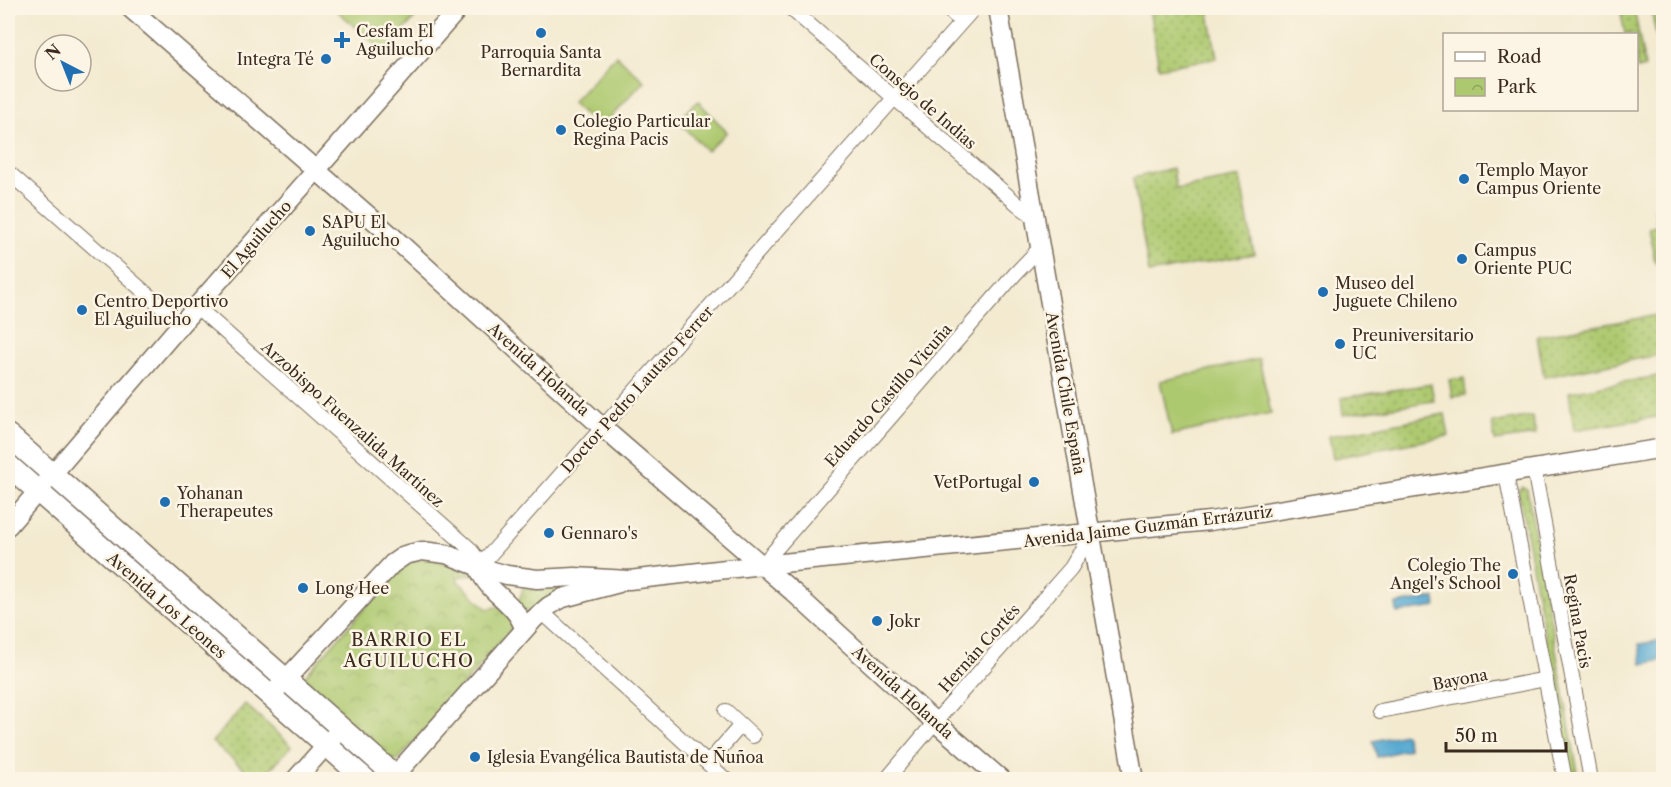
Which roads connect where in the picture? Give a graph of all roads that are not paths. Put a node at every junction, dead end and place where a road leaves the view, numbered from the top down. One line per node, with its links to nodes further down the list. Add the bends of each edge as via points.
1 (130, 8): 9 (street, Avenida Holanda)
2 (790, 8): 8 (street, Consejo de Indias)
3 (946, 8): 7 (street)
4 (974, 8): 7 (street, Doctor Pedro Lautaro Ferrer)
5 (998, 8): 11 (street, Avenida Chile España)
6 (453, 10): 9 (street, El Aguilucho)
7 (961, 21): 8 (street, Doctor Pedro Lautaro Ferrer)
8 (894, 98): 11 (street, Consejo de Indias); 15 (street, Doctor Pedro Lautaro Ferrer)
9 (316, 171): 13 (street, El Aguilucho); 15 (street, Avenida Holanda)
10 (8, 172): 14 (street)
11 (1035, 218): 12 (street, Avenida Chile España)
12 (1040, 248): 24 (street, Avenida Chile España); 25 (street, Eduardo Castillo Vicuña)
13 (197, 307): 14 (street, El Aguilucho); 26 (street, Arzobispo Fuenzalida Martínez, via 469,548)
14 (181, 324): 20 (street, El Aguilucho)
15 (603, 428): 25 (street, Avenida Holanda); 26 (street, Doctor Pedro Lautaro Ferrer)
16 (8, 435): 20 (main road, Avenida Los Leones)
17 (1664, 448): 19 (street, Avenida Jaime Guzmán Errázuriz)
18 (8, 465): 22 (main road, Avenida Los Leones)
19 (1534, 469): 21 (street, Avenida Jaime Guzmán Errázuriz); 42 (street, Regina Pacis)
20 (52, 474): 22 (street, El Aguilucho); 31 (main road, Avenida Los Leones)
21 (1506, 474): 24 (street, Avenida Jaime Guzmán Errázuriz, via 1210,521); 30 (street)
22 (38, 491): 23 (street, El Aguilucho); 32 (main road, Avenida Los Leones)
23 (8, 526)
24 (1090, 534): 25 (street, Avenida Jaime Guzmán Errázuriz); 35 (street, Hernán Cortés, via 1071,568); 48 (street, Avenida Chile España)
25 (762, 565): 27 (street, Avenida Jaime Guzmán Errázuriz); 35 (street, Avenida Holanda)
26 (479, 569): 27 (street, Avenida Jaime Guzmán Errázuriz, via 537,579); 29 (street, via 485,582 517,614); 31 (street, via 437,552 405,555 392,564)
27 (629, 580): 28 (street, Avenida Jaime Guzmán Errázuriz, via 570,596)
28 (542, 612): 29 (street); 40 (street)
29 (524, 629): 41 (street)
30 (1546, 679): 34 (street, Bayona); 49 (street)
31 (285, 680): 32 (street); 37 (main road, Avenida Los Leones)
32 (271, 696): 39 (main road, Avenida Los Leones)
33 (726, 711): 36 (street)
34 (1380, 711)
35 (935, 722): 46 (street, Hernán Cortés); 47 (street, Avenida Holanda)
36 (741, 725): 38 (street); 40 (street)
37 (342, 729): 39 (street); 41 (main road, Avenida Los Leones)
38 (753, 736)
39 (326, 745): 43 (street); 44 (main road, Avenida Los Leones)
40 (708, 764): 45 (street)
41 (395, 778)
42 (1587, 779)
43 (295, 780)
44 (366, 780)
45 (726, 780)
46 (886, 780)
47 (1002, 780)
48 (1134, 780)
49 (1565, 780)

